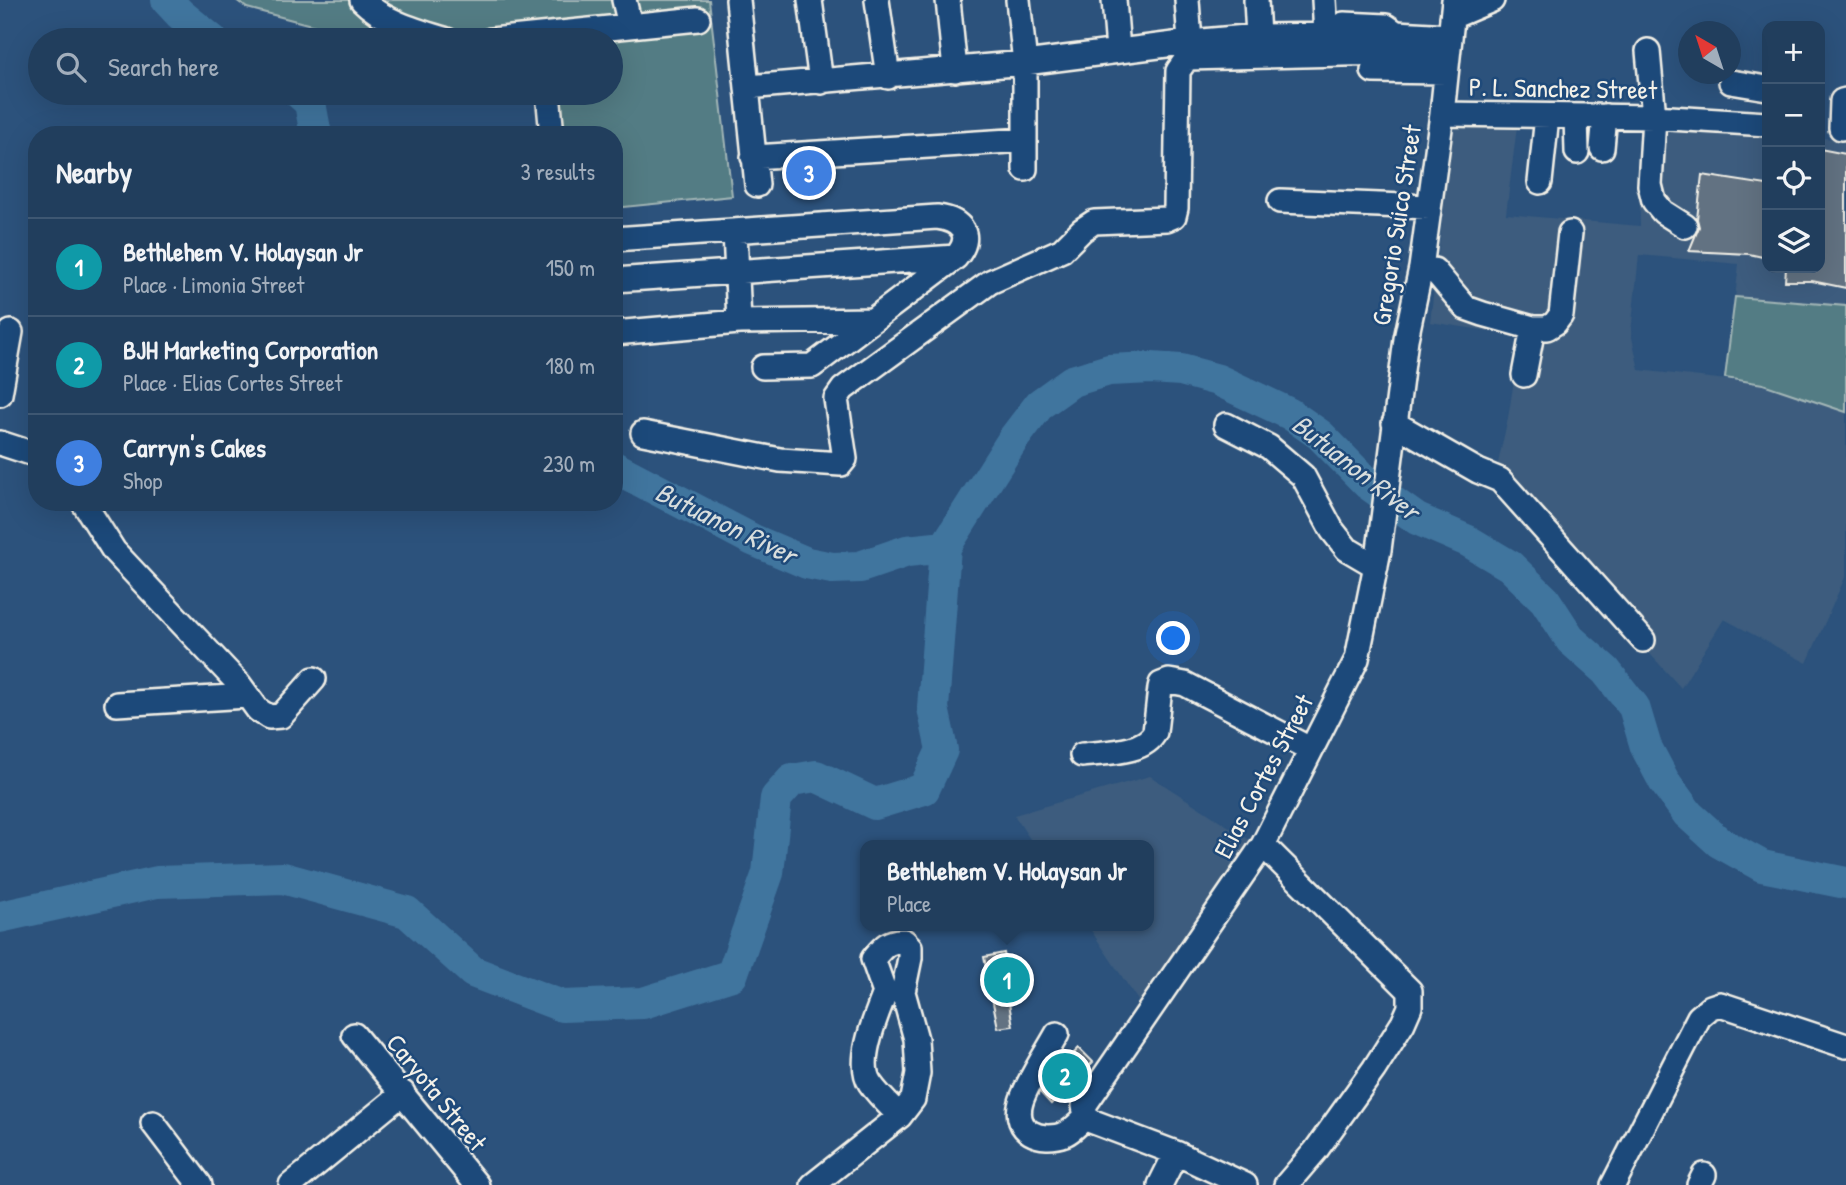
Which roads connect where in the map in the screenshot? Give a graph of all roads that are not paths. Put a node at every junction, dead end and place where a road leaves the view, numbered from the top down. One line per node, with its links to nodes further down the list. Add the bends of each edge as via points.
1 (362, 0): 15 (street)
2 (624, 0): 14 (street)
3 (738, 0): 29 (street)
4 (810, 0): 27 (street)
5 (877, 0): 26 (street)
6 (948, 0): 24 (street)
7 (1018, 0): 23 (street)
8 (1114, 0): 21 (street)
9 (1187, 0): 20 (street)
10 (1256, 0): 18 (street)
11 (1324, 0): 17 (street)
12 (1492, 0): 19 (street)
13 (698, 19): 14 (street)
14 (630, 25): 16 (street)
15 (409, 28)
16 (610, 28)
17 (1330, 35): 18 (street); 19 (street, via 1340,45 1385,44 1396,33)
18 (1258, 36): 20 (street)
19 (1450, 36): 25 (street); 33 (street, Gregorio Suico Street); 68 (street, via 1384,53 1186,58 1178,71 1174,216 1094,222 1062,250 990,282 843,389 836,399 845,459 841,464 780,460)
20 (1190, 42): 21 (street)
21 (1118, 50): 23 (street)
22 (1648, 51): 37 (street)
23 (1025, 64): 24 (street); 41 (street)
24 (955, 70): 26 (street)
25 (1373, 71)
26 (888, 76): 27 (street)
27 (821, 82): 29 (street)
28 (1741, 84): 30 (street)
29 (748, 87): 44 (street)
30 (1762, 87)
31 (1846, 100): 40 (street)
32 (549, 105): 39 (street)
33 (1442, 114): 34 (street, P. L. Sanchez Street); 49 (street, Gregorio Suico Street)
34 (1541, 116): 35 (street, P. L. Sanchez Street); 46 (street)
35 (1576, 116): 36 (street, P. L. Sanchez Street); 43 (street)
36 (1605, 116): 37 (street, P. L. Sanchez Street); 42 (street)
37 (1654, 117): 38 (street, P. L. Sanchez Street); 50 (street, via 1652,195 1663,212)
38 (1762, 124)
39 (551, 126)
40 (1835, 128)
41 (1025, 140): 44 (street); 45 (street)
42 (1602, 148)
43 (1577, 152)
44 (753, 157): 47 (street)
45 (1026, 169)
46 (1534, 174)
47 (757, 185)
48 (1280, 201): 49 (street)
49 (1429, 207): 55 (street, Gregorio Suico Street)
50 (1685, 226)
51 (735, 231): 53 (street); 54 (street, via 937,217 960,225 965,247); 56 (street)
52 (1570, 233): 60 (street, via 1561,315 1547,328)
53 (623, 238)
54 (956, 257): 56 (street); 58 (street)
55 (1421, 268): 60 (street, via 1434,270 1466,308); 66 (street, Gregorio Suico Street)
56 (736, 271): 57 (street); 59 (street)
57 (623, 279)
58 (872, 320): 59 (street); 63 (street, via 812,366)
59 (739, 321): 62 (street)
60 (1533, 328): 64 (street)
61 (11, 332): 65 (street)
62 (623, 332)
63 (763, 367)
64 (1524, 375)
65 (0, 394)
66 (1394, 423): 71 (street, Gregorio Suico Street); 74 (street, via 1500,480)
67 (1226, 425): 73 (street, via 1269,447 1303,476 1347,549)
68 (643, 433)
69 (0, 443): 70 (street)
70 (28, 452)
71 (1390, 458): 73 (street, Elias Cortes Street)
72 (89, 511): 76 (street, via 114,551)
73 (1378, 558): 78 (street, Elias Cortes Street, via 1357,659)
74 (1643, 640)
75 (314, 679): 76 (street, via 281,716 269,718)
76 (247, 696): 77 (street)
77 (117, 704)
78 (1310, 749): 79 (street, via 1185,684 1169,681 1161,684 1155,732 1147,742); 80 (street, Elias Cortes Street)
79 (1082, 755)
80 (1264, 845): 86 (street, Elias Cortes Street, via 1084,1106); 95 (street, via 1410,991 1403,1023 1323,1140)
81 (1057, 1034): 86 (street, via 1020,1102 1020,1118 1025,1130 1037,1137 1066,1133)
82 (354, 1035): 84 (street, Caryota Street)
83 (1846, 1046): 96 (street, via 1720,1004 1711,1007 1699,1017)
84 (403, 1093): 90 (street); 91 (street, Caryota Street)
85 (900, 1116): 85 (street, via 914,1099 918,1073 916,1039 894,992 875,1018 864,1065 869,1082); 92 (street)
86 (1086, 1117): 88 (street)
87 (153, 1123): 89 (street)
88 (1176, 1153): 93 (street); 94 (street)
89 (200, 1185)
90 (290, 1185)
91 (477, 1185)
92 (813, 1185)
93 (1160, 1185)
94 (1245, 1185)
95 (1286, 1185)
96 (1613, 1185)

